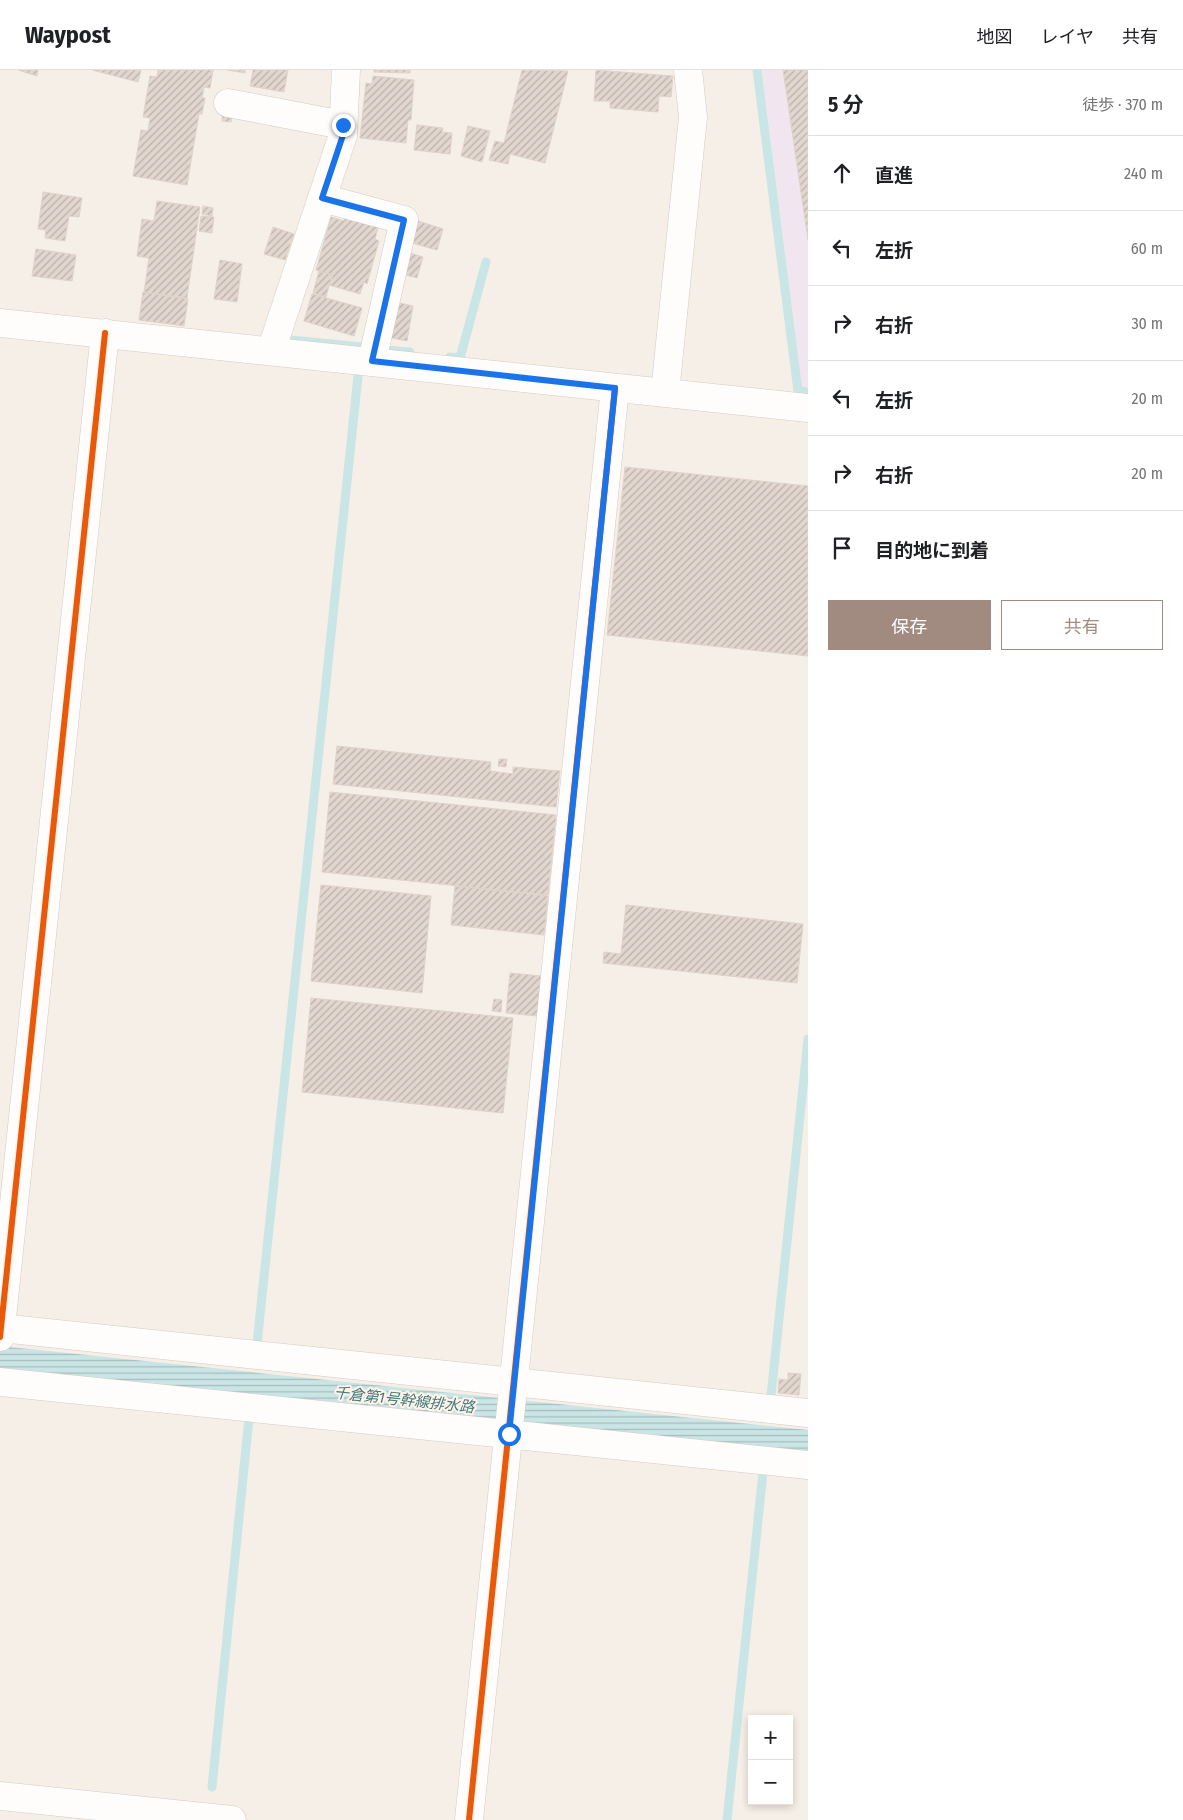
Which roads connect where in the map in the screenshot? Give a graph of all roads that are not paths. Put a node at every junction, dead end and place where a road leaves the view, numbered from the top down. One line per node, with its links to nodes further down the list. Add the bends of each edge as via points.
1 (346, 70): 4 (street)
2 (688, 70): 11 (street, via 694,117)
3 (228, 103): 4 (street)
4 (343, 125): 5 (street, via 343,135)
5 (322, 198): 8 (street); 9 (street, via 404,220)
6 (0, 322): 7 (street)
7 (105, 333): 8 (street); 13 (street)
8 (271, 351): 9 (street)
9 (372, 361): 10 (street)
10 (615, 388): 11 (street); 15 (street)
11 (665, 393): 12 (street)
12 (808, 408)
13 (0, 1332): 15 (street)
14 (0, 1382): 17 (street)
15 (514, 1386): 16 (street); 17 (street)
16 (808, 1413)
17 (509, 1431): 18 (street); 21 (street)
18 (808, 1465)
19 (0, 1796): 20 (street)
20 (232, 1820)
21 (469, 1820)

